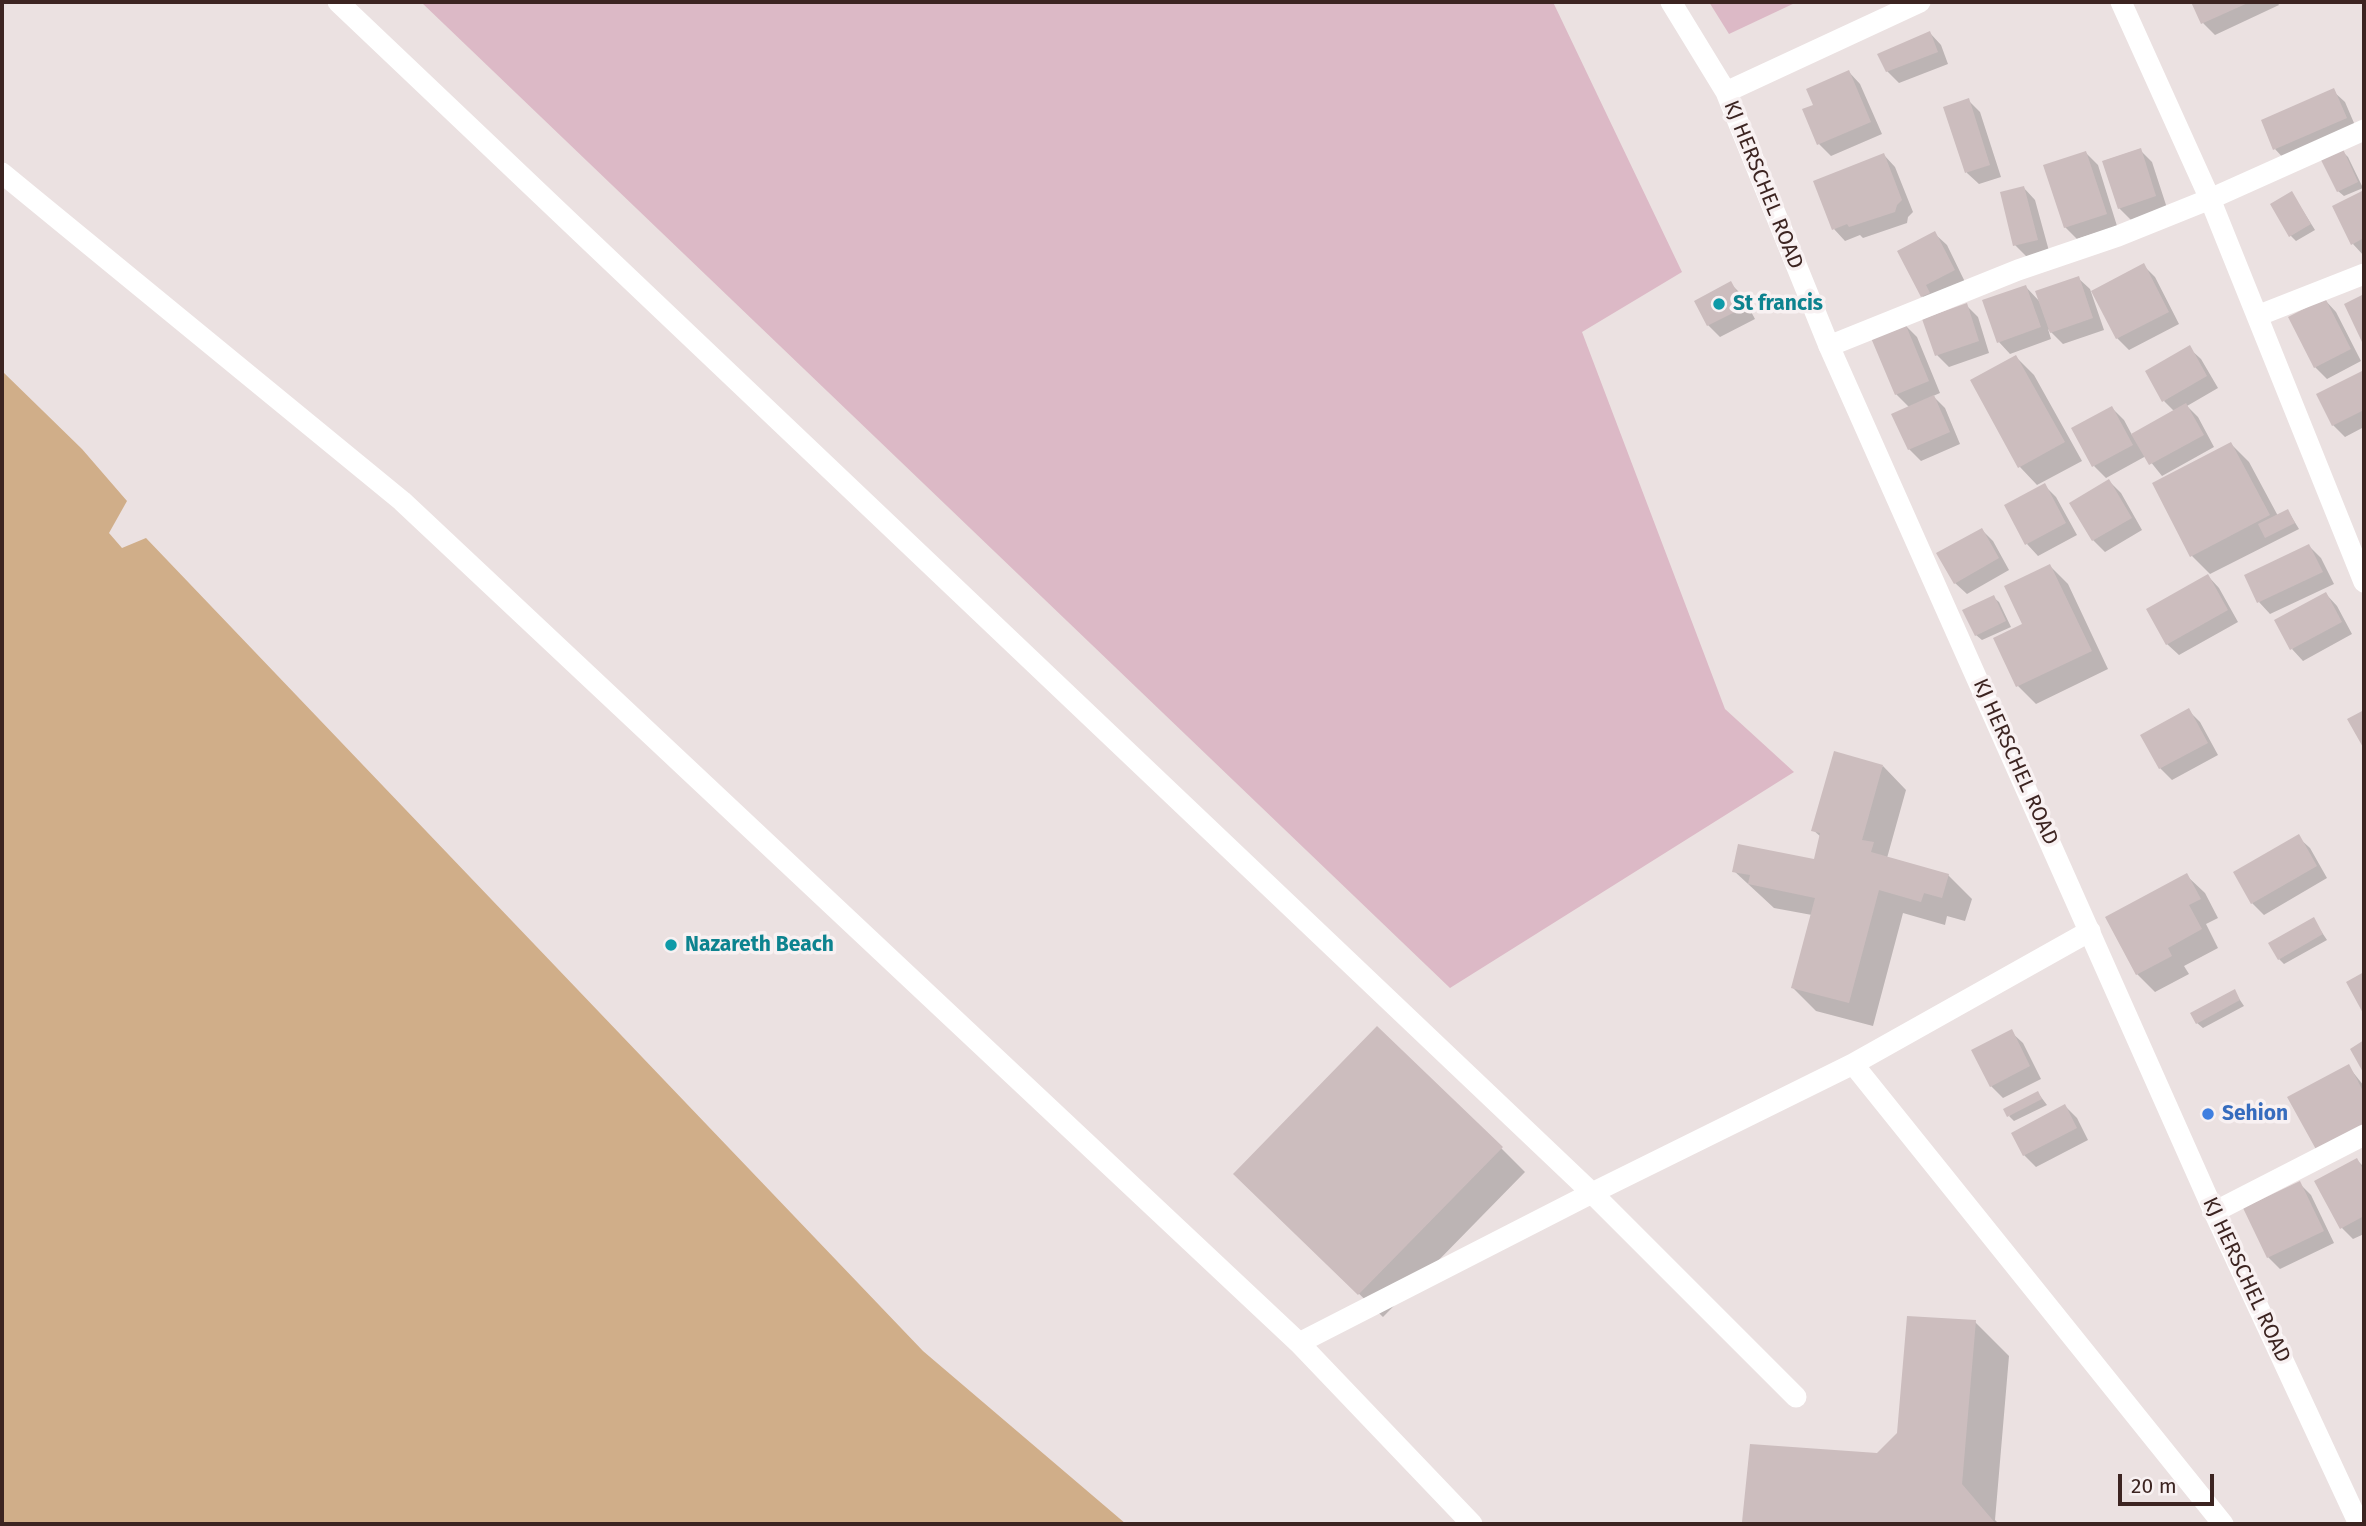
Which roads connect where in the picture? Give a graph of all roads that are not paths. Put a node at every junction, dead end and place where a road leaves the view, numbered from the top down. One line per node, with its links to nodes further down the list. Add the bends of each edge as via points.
1 (338, 2): 16 (street)
2 (1671, 2): 5 (street, KJ HERSCHEL ROAD)
3 (1920, 2): 5 (street)
4 (2121, 2): 8 (street)
5 (1726, 92): 11 (street, KJ HERSCHEL ROAD)
6 (2364, 130): 8 (street)
7 (2, 173): 18 (street, via 401,501)
8 (2210, 199): 10 (street); 11 (street)
9 (2364, 274): 10 (street)
10 (2258, 316): 12 (street)
11 (1829, 346): 13 (street, KJ HERSCHEL ROAD)
12 (2364, 582)
13 (2090, 931): 14 (street); 17 (street, KJ HERSCHEL ROAD)
14 (1853, 1064): 16 (street); 21 (street)
15 (2364, 1135): 17 (street)
16 (1592, 1193): 18 (street); 19 (street)
17 (2214, 1212): 22 (street, KJ HERSCHEL ROAD)
18 (1299, 1343): 20 (street)
19 (1796, 1396)
20 (1472, 1524)
21 (2223, 1524)
22 (2359, 1524)

